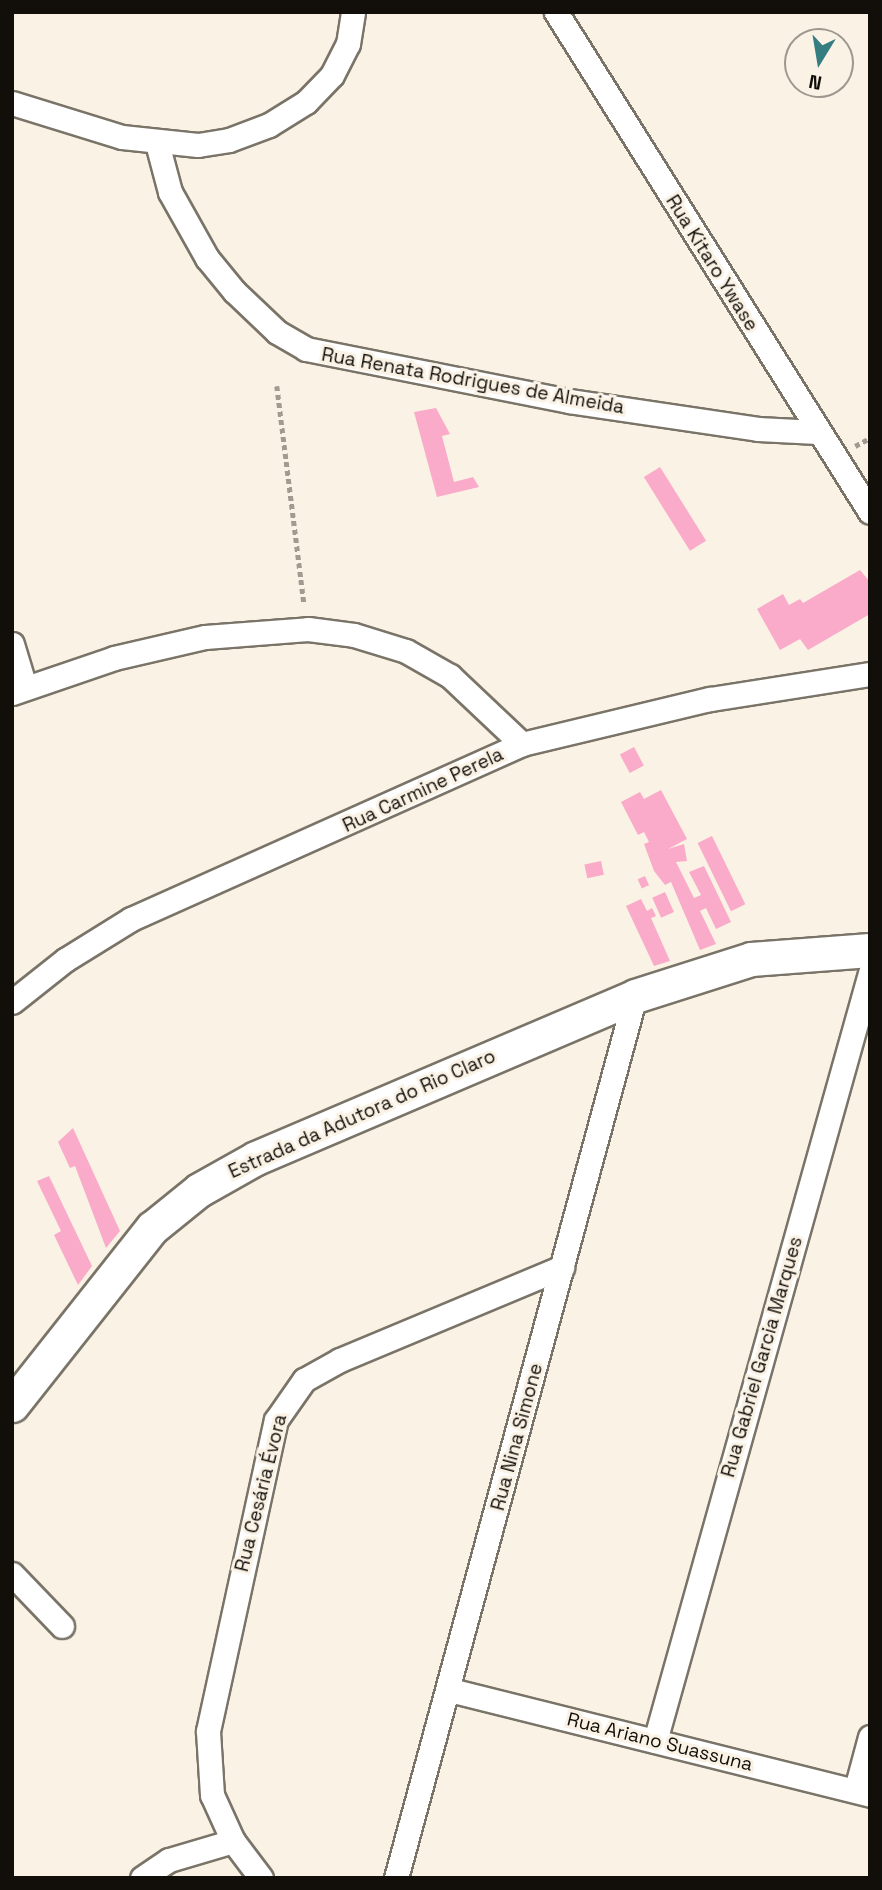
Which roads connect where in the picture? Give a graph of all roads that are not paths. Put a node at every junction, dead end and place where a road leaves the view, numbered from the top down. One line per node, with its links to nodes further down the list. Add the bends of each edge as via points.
1 (353, 12): 4 (street, via 343,54 332,75 306,102 269,125 229,140 198,145)
2 (556, 12): 5 (street, Rua Kitaro Ywase)
3 (12, 103): 4 (street, via 122,137)
4 (157, 143): 5 (street, Rua Renata Rodrigues de Almeida, via 170,192 207,258 233,291 277,332 306,349 569,401 758,429)
5 (817, 432): 6 (street, Rua Kitaro Ywase)
6 (870, 512)
7 (12, 645): 9 (street)
8 (870, 674): 10 (street, Rua Carmine Perela, via 710,699)
9 (19, 690): 10 (street, via 114,658 205,638 308,629 354,635 406,651 450,676)
10 (522, 744): 14 (street, Rua Carmine Perela, via 131,919 65,960)
11 (870, 950): 13 (main road, Estrada da Adutora do Rio Claro, via 751,959)
12 (870, 973): 21 (street, Rua Gabriel Garcia Marques)
13 (635, 996): 15 (street, Rua Nina Simone); 16 (main road, Estrada da Adutora do Rio Claro, via 256,1157 199,1190 152,1228)
14 (12, 1002)
15 (562, 1266): 19 (street, Rua Nina Simone); 23 (street, Rua Cesária Évora, via 340,1360 304,1380 286,1400 275,1420 208,1731 212,1795)
16 (12, 1405)
17 (12, 1574): 18 (street)
18 (62, 1626)
19 (450, 1690): 21 (street, Rua Ariano Suassuna); 26 (street, Rua Nina Simone)
20 (870, 1737): 22 (street)
21 (655, 1741): 22 (street, Rua Ariano Suassuna)
22 (863, 1792)
23 (233, 1841): 24 (street, via 169,1860); 25 (street, Rua Cesária Évora)
24 (142, 1878)
25 (261, 1878)
26 (396, 1878)

